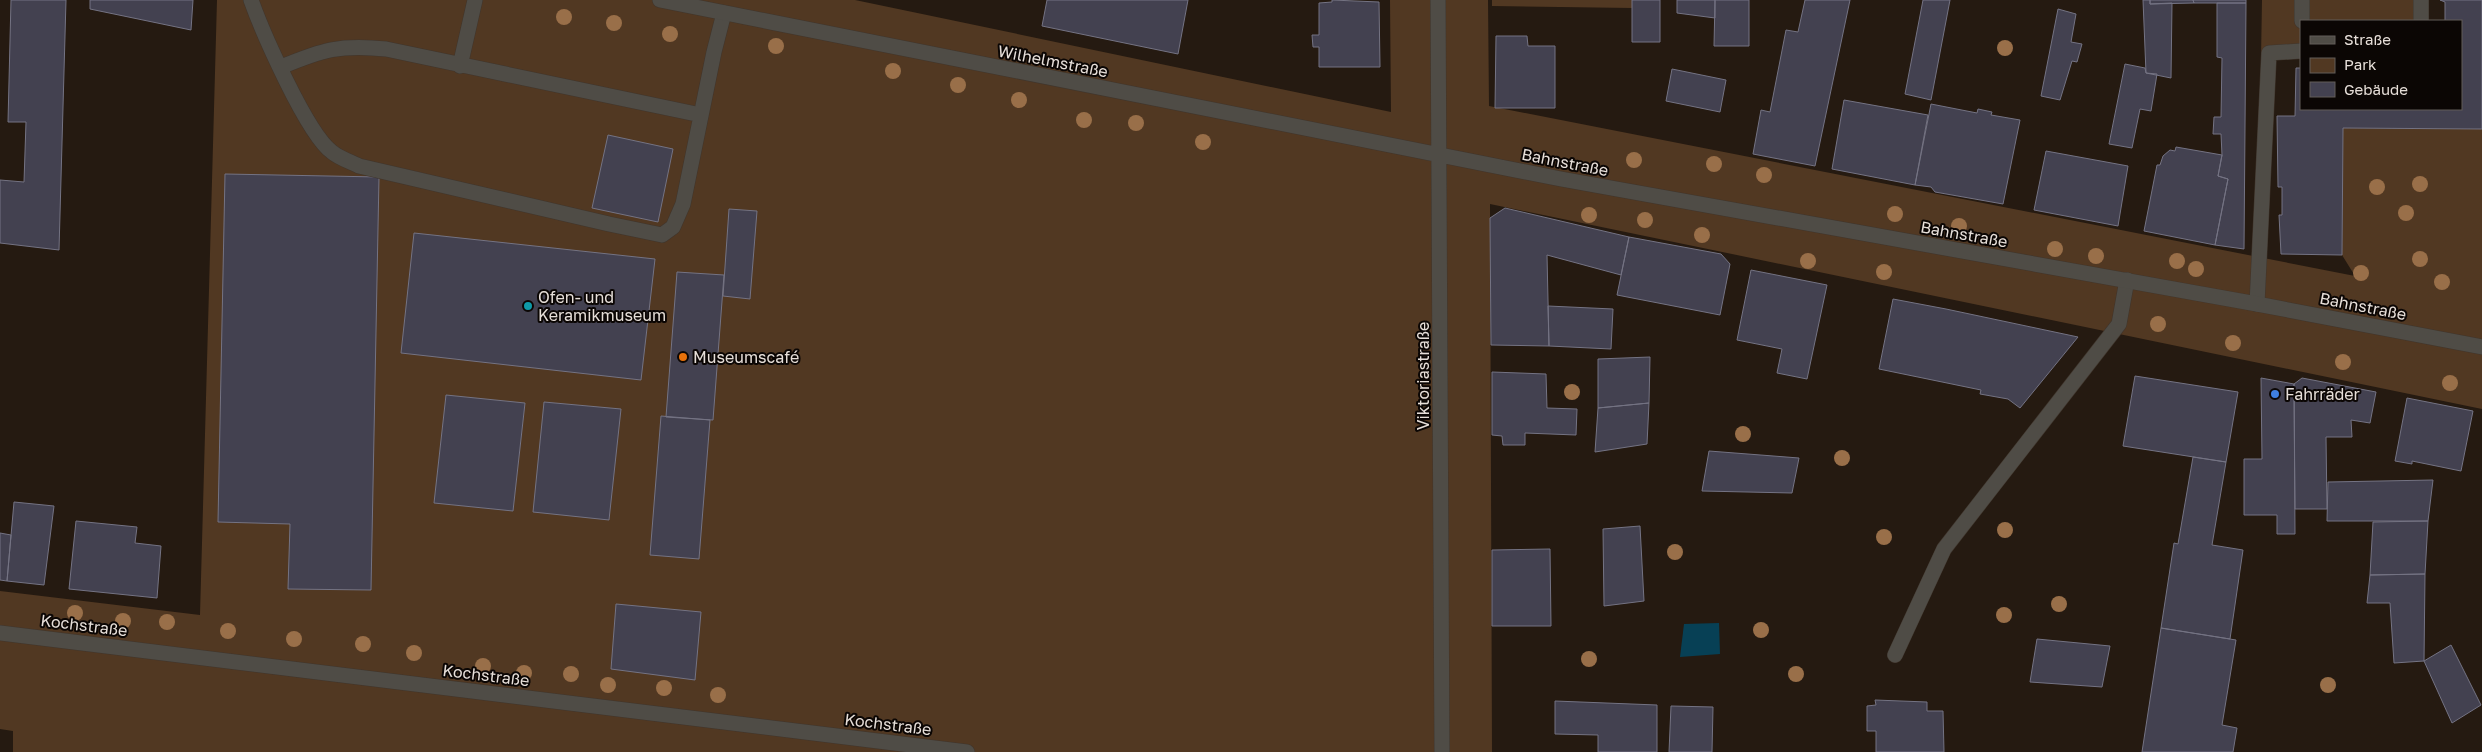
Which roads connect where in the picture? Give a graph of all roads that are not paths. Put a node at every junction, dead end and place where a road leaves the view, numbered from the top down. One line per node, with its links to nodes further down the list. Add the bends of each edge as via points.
1 (251, 0): 12 (street)
2 (475, 0): 11 (street)
3 (660, 0): 7 (street, Wilhelmstraße)
4 (1438, 0): 14 (street, Viktoriastraße)
5 (2302, 0): 8 (street)
6 (2421, 0): 9 (street)
7 (724, 13): 13 (street); 14 (street, Wilhelmstraße)
8 (2302, 20)
9 (2421, 20)
10 (2300, 51): 16 (street, via 2269,53)
11 (460, 66): 12 (street, via 360,46 324,49); 13 (street)
12 (280, 67): 13 (street, via 307,121 331,152 359,166 662,235 673,227 683,204)
13 (701, 115)
14 (1439, 156): 15 (street, Bahnstraße, via 1729,211); 21 (street, Viktoriastraße)
15 (2128, 280): 16 (street, Bahnstraße); 19 (street, via 2120,324 1944,549)
16 (2257, 304): 17 (street, Bahnstraße)
17 (2482, 347)
18 (0, 633): 20 (street, Kochstraße)
19 (1895, 655)
20 (967, 752)
21 (1442, 752)

